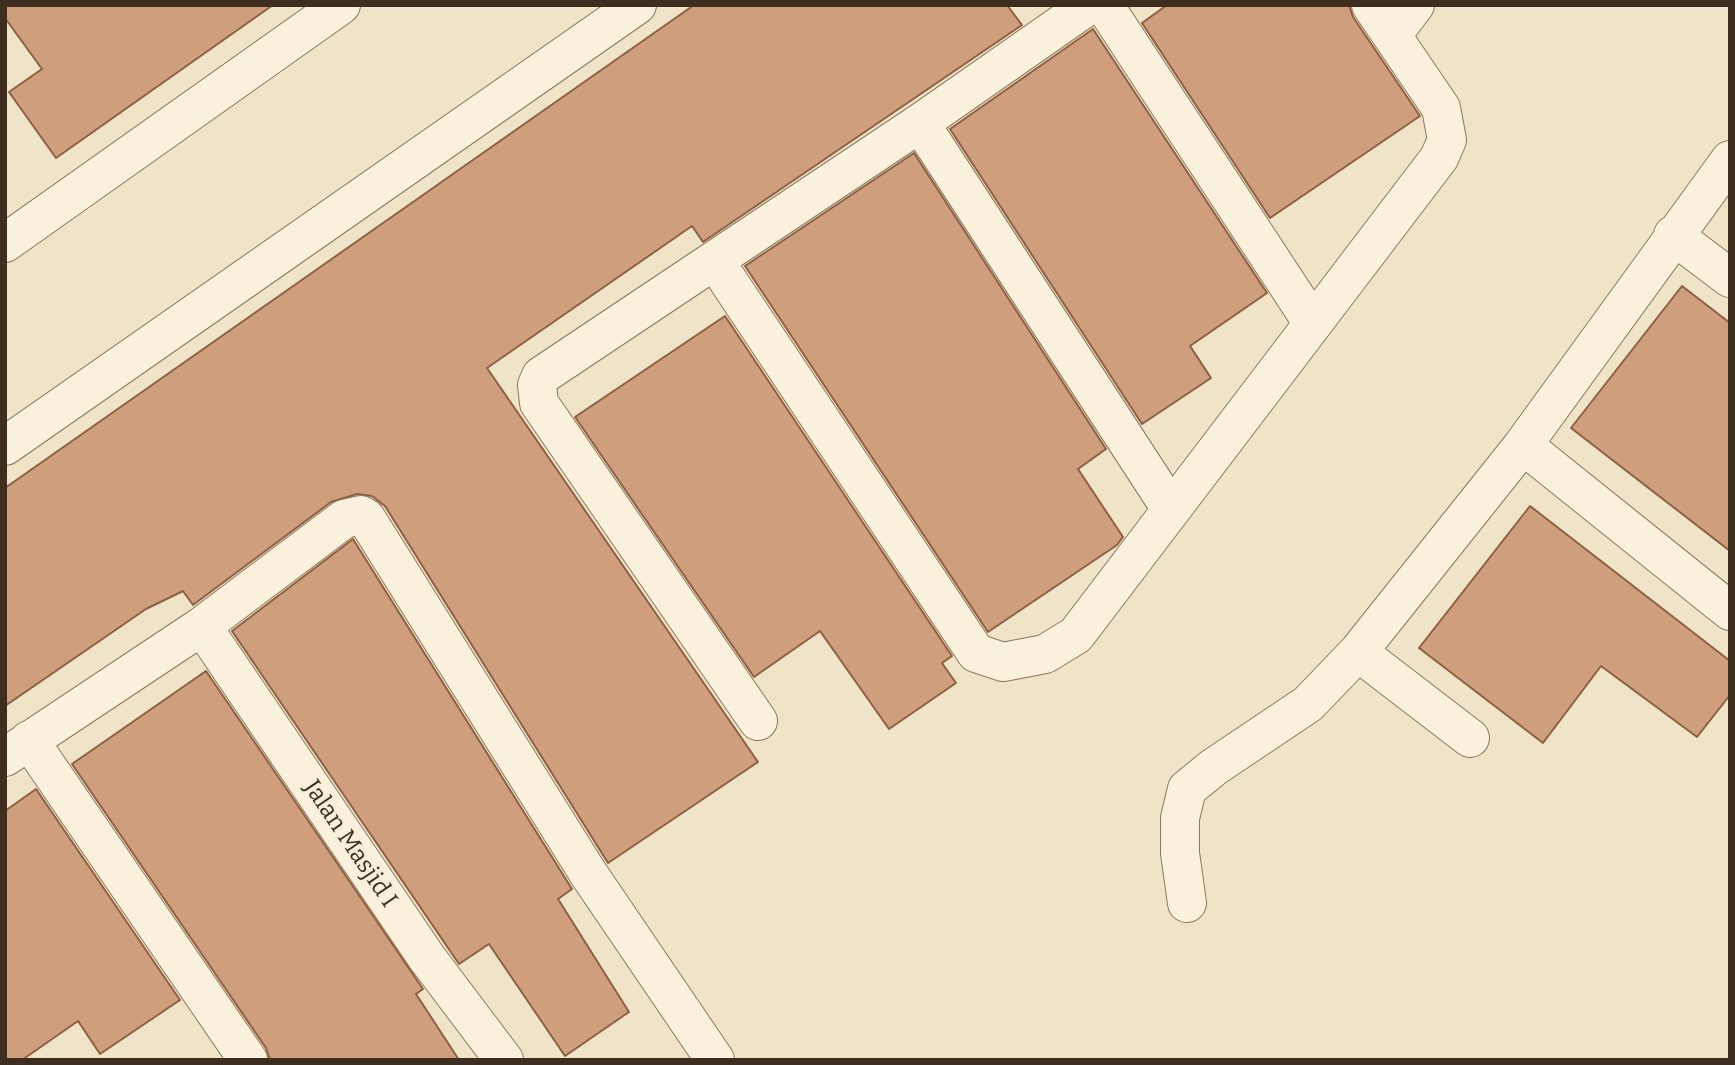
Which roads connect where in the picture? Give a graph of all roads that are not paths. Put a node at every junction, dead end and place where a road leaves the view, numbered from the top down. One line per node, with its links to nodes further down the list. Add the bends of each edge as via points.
1 (341, 5): 9 (street)
2 (637, 5): 14 (street)
3 (1089, 5): 6 (street)
4 (1104, 5): 12 (street)
5 (1393, 15): 12 (street, via 1441,108 1447,140 1439,158)
6 (920, 123): 10 (street); 15 (street)
7 (1730, 160): 8 (street)
8 (1673, 235): 11 (street); 13 (street)
9 (5, 243)
10 (715, 261): 15 (street, via 976,653 1003,662 1045,654 1070,640); 19 (street, via 541,376 536,396)
11 (1730, 278)
12 (1311, 322): 15 (street)
13 (1523, 445): 16 (street); 18 (street)
14 (5, 446)
15 (1171, 509)
16 (1730, 611)
17 (202, 626): 21 (street); 24 (street, Jalan Masjid I, via 427,958); 25 (street, via 344,519 352,515 366,518 588,873)
18 (1358, 652): 20 (street); 22 (street, via 1308,704 1187,789 1180,818 1180,853)
19 (758, 721)
20 (1470, 738)
21 (17, 748): 23 (street)
22 (1187, 903)
23 (248, 1060)
24 (504, 1060)
25 (715, 1060)

